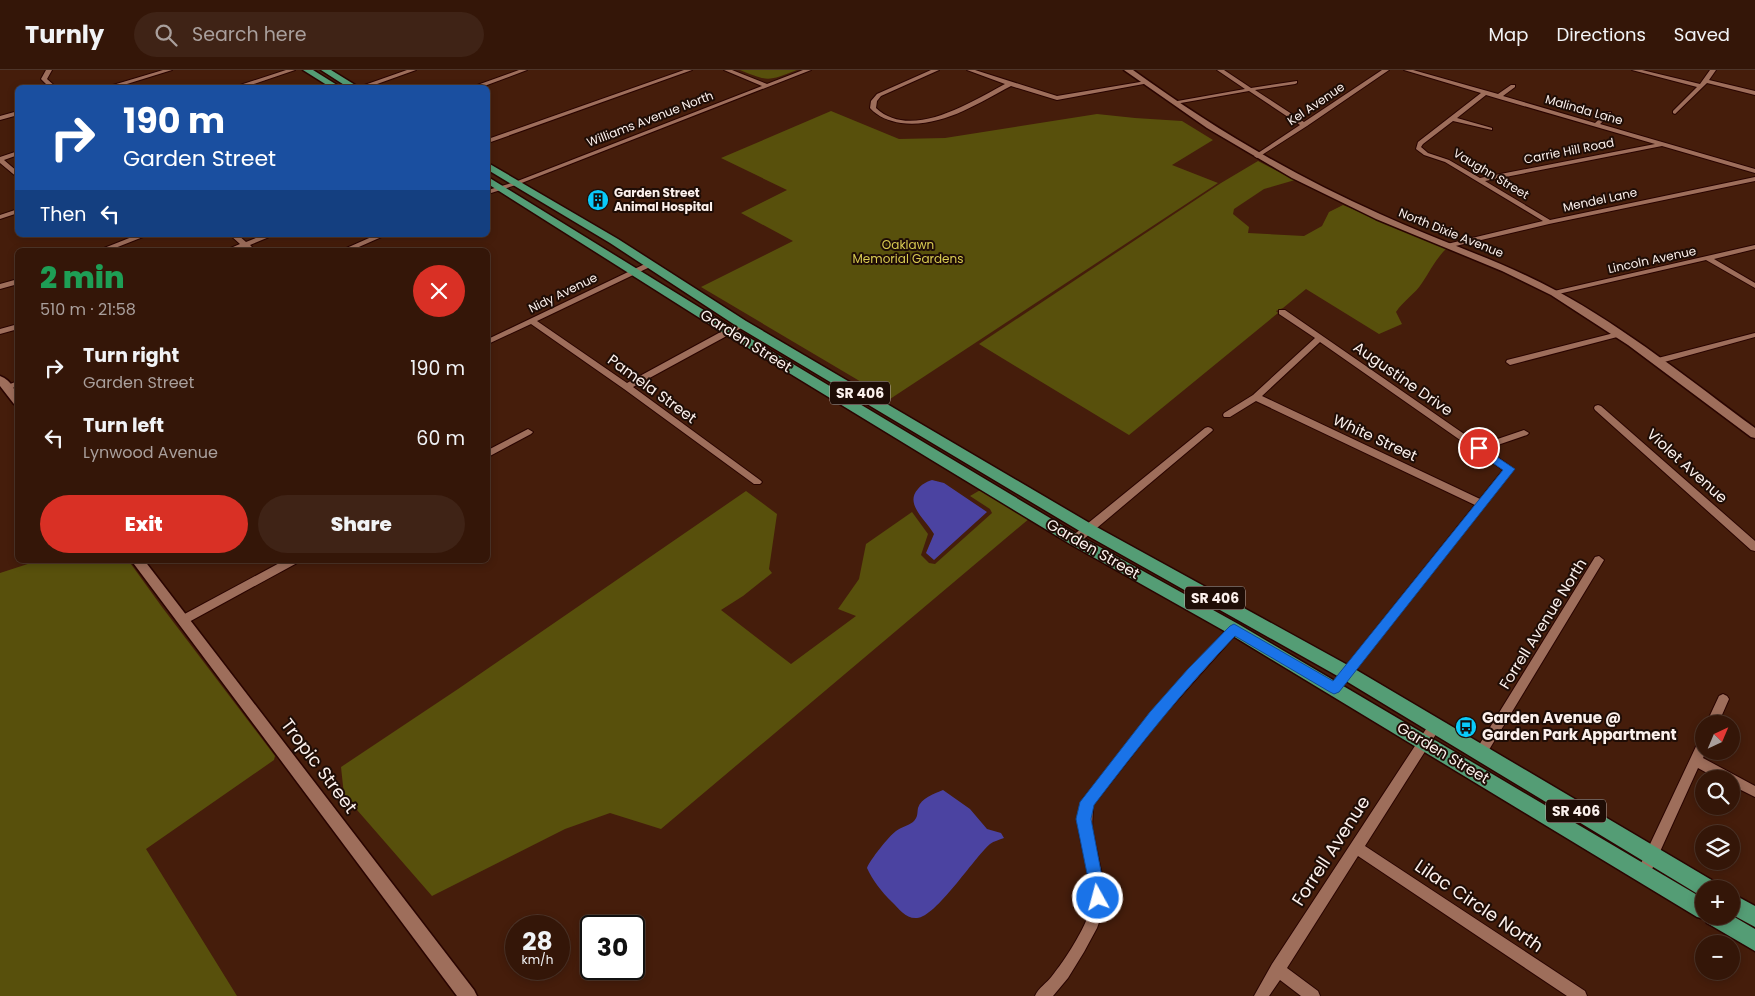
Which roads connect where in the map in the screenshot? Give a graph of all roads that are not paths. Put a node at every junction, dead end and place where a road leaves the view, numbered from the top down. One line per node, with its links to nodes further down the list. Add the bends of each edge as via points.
1 (48, 70): 23 (street, via 44,79)
2 (168, 70): 24 (street)
3 (292, 70): 25 (street)
4 (307, 70): 26 (main road)
5 (325, 70): 27 (main road)
6 (413, 70): 28 (street)
7 (524, 70): 29 (street)
8 (689, 70): 46 (street)
9 (728, 70): 30 (street)
10 (808, 70): 30 (street, Williams Avenue North)
11 (936, 70): 22 (street, via 879,95 873,108 885,116 917,124 947,115)
12 (970, 70): 22 (street)
13 (1128, 70): 21 (street, North Dixie Avenue)
14 (1220, 70): 33 (street)
15 (1386, 70): 43 (street, Kel Avenue)
16 (1407, 70): 34 (street, Malinda Lane)
17 (1635, 70): 32 (street)
18 (1713, 70): 19 (street)
19 (1706, 81): 32 (street); 35 (street)
20 (1295, 82): 33 (street)
21 (1146, 83): 22 (street, via 1057,98); 37 (street, North Dixie Avenue)
22 (1010, 84)
23 (51, 85)
24 (116, 85)
25 (244, 85)
26 (331, 85)
27 (352, 85)
28 (367, 85)
29 (481, 85)
30 (767, 86): 57 (street, Williams Avenue North)
31 (1513, 86): 36 (street)
32 (1700, 86): 38 (street)
33 (1251, 90): 37 (street); 43 (street)
34 (1485, 93): 36 (street, Malinda Lane); 42 (street, Vaughn Street)
35 (1755, 93)
36 (1498, 97): 44 (street, Malinda Lane)
37 (1175, 102): 49 (street, North Dixie Avenue)
38 (1675, 112)
39 (1609, 113): 44 (street)
40 (15, 114): 41 (street)
41 (0, 118)
42 (1454, 118): 45 (street); 54 (street, Vaughn Street, via 1418,148)
43 (1305, 125): 49 (street, Kel Avenue)
44 (1596, 125): 47 (street, Malinda Lane)
45 (1490, 129)
46 (490, 140)
47 (1663, 144): 52 (street, Malinda Lane); 54 (street, Carrie Hill Road)
48 (15, 154): 50 (street)
49 (1257, 156): 69 (street, North Dixie Avenue, via 1355,207)
50 (0, 159): 53 (street)
51 (490, 167): 57 (main road, Garden Street / SR 406)
52 (1755, 172)
53 (15, 173)
54 (1479, 180): 64 (street, Vaughn Street)
55 (1755, 180): 64 (street, Mendel Lane)
56 (490, 181): 58 (main road, Garden Street / SR 406)
57 (517, 183): 58 (street, Williams Avenue North); 60 (main road, Garden Street / SR 406)
58 (500, 187): 59 (street, Williams Avenue North); 62 (main road, Garden Street / SR 406)
59 (490, 191)
60 (556, 206): 62 (main road); 75 (main road, Garden Street / SR 406)
61 (15, 212): 63 (street)
62 (544, 215): 76 (main road, Garden Street / SR 406)
63 (0, 217)
64 (1549, 222): 69 (street, Mendel Lane)
65 (139, 237): 72 (street)
66 (236, 237): 70 (street)
67 (266, 237): 70 (street)
68 (377, 237): 73 (street)
69 (1450, 246): 80 (street, North Dixie Avenue)
70 (248, 247)
71 (1755, 247): 74 (street, Lincoln Avenue)
72 (108, 248)
73 (351, 248)
74 (1709, 259): 78 (street); 80 (street, Lincoln Avenue)
75 (649, 264): 76 (street, Nidy Avenue); 81 (main road, Garden Street / SR 406)
76 (635, 271): 82 (main road, Garden Street / SR 406); 84 (street, Nidy Avenue)
77 (15, 282): 79 (street)
78 (1755, 286)
79 (0, 287)
80 (1554, 293): 89 (street, North Dixie Avenue)
81 (697, 294): 82 (street); 85 (main road, Garden Street / SR 406)
82 (682, 301): 87 (main road, Garden Street / SR 406)
83 (1282, 312): 91 (street, Augustine Drive)
84 (530, 321): 92 (street, Nidy Avenue); 98 (street, Pamela Street)
85 (742, 324): 87 (street); 95 (main road, Garden Street / SR 406)
86 (15, 327): 88 (street)
87 (729, 331): 96 (main road, Garden Street / SR 406); 98 (street)
88 (0, 332)
89 (1618, 334): 93 (street); 94 (street, North Dixie Avenue)
90 (1755, 335): 94 (street)
91 (1320, 338): 100 (street); 108 (street, Augustine Drive)
92 (490, 341)
93 (1510, 362)
94 (1656, 362): 106 (street, North Dixie Avenue)
95 (818, 369): 96 (street); 107 (main road, Garden Street / SR 406)
96 (805, 377): 110 (main road, Garden Street / SR 406)
97 (3, 383): 99 (street)
98 (627, 387): 111 (street, Pamela Street)
99 (15, 398)
100 (1256, 398): 102 (street); 112 (street, White Street)
101 (1598, 408): 115 (street, Violet Avenue)
102 (1227, 415)
103 (1208, 430): 113 (street)
104 (528, 432): 109 (street)
105 (1524, 433): 108 (street)
106 (1755, 434)
107 (949, 446): 110 (street); 113 (main road, Garden Street / SR 406)
108 (1479, 448): 112 (street, Augustine Drive, via 1509,469)
109 (490, 453)
110 (935, 456): 114 (main road, Garden Street / SR 406)
111 (756, 482)
112 (1482, 504): 121 (street)
113 (1088, 529): 114 (street); 121 (main road, Garden Street / SR 406)
114 (1075, 540): 120 (main road, Garden Street / SR 406)
115 (1755, 547)
116 (1599, 560): 126 (street, Forrell Avenue North)
117 (140, 563): 119 (street, Tropic Street)
118 (288, 563): 119 (street)
119 (183, 620): 141 (street, Tropic Street)
120 (1234, 629): 122 (main road, Garden Street / SR 406); 142 (street, via 1192,672 1087,802 1083,819 1096,878 1098,898 1095,914 1069,966)
121 (1347, 673): 122 (street); 125 (main road, Garden Street / SR 406)
122 (1334, 689): 125 (main road, Garden Street / SR 406)
123 (1723, 699): 124 (street)
124 (1716, 715)
125 (1429, 734): 126 (main road, Garden Street / SR 406); 131 (street, Forrell Avenue); 133 (main road, Garden Street / SR 406)
126 (1480, 754): 132 (main road, Garden Street / SR 406)
127 (1695, 760): 128 (street); 132 (street)
128 (1714, 770)
129 (1740, 784): 130 (street)
130 (1755, 792)
131 (1356, 847): 140 (street, Forrell Avenue); 145 (street, Lilac Circle North)
132 (1651, 855): 133 (street); 134 (main road, Garden Street / SR 406)
133 (1643, 874): 135 (main road, Garden Street / SR 406)
134 (1695, 881)
135 (1695, 905)
136 (1740, 908): 137 (main road)
137 (1755, 917)
138 (1729, 925): 139 (main road)
139 (1755, 941)
140 (1277, 969): 143 (street, Forrell Avenue); 144 (street)
141 (468, 996)
142 (1042, 996)
143 (1261, 996)
144 (1314, 996)
145 (1580, 996)

